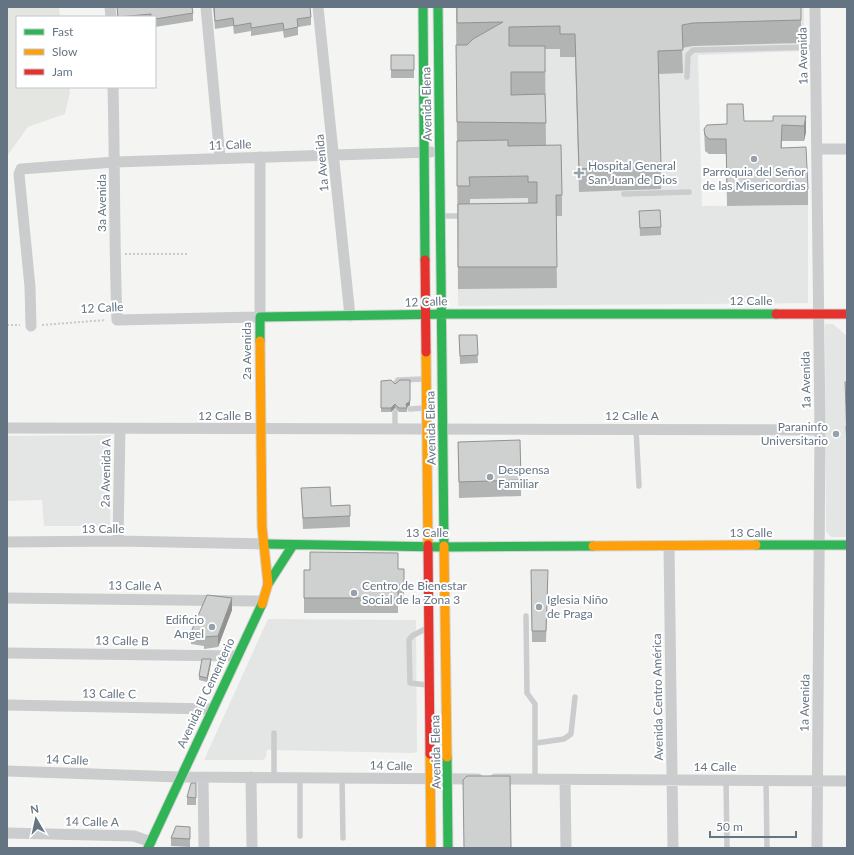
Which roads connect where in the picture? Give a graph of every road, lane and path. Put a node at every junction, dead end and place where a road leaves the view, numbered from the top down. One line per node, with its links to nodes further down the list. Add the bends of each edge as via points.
1 (206, 7): 15 (street)
2 (318, 7): 13 (street, 1a Avenida)
3 (423, 7): 11 (main road, Avenida Elena)
4 (438, 7): 12 (main road, Avenida Elena)
5 (815, 7): 6 (street, 1a Avenida)
6 (815, 47): 7 (lane, via 693,50 688,55); 9 (street, 1a Avenida)
7 (687, 77)
8 (113, 88): 16 (street, 3a Avenida)
9 (818, 149): 10 (street); 24 (street, 1a Avenida)
10 (847, 150)
11 (424, 152): 12 (street, 11 Calle); 13 (street, 11 Calle); 27 (main road, Avenida Elena)
12 (440, 152): 19 (main road, Avenida Elena)
13 (334, 154): 14 (street, 11 Calle); 26 (street, 1a Avenida)
14 (260, 157): 15 (street, 11 Calle); 28 (street, 2a Avenida)
15 (220, 158): 16 (street, 11 Calle)
16 (115, 162): 21 (street, 3a Avenida); 31 (street, 11 Calle, via 21,169 19,174 30,287)
17 (689, 192): 18 (lane)
18 (624, 194)
19 (441, 216): 20 (lane); 23 (main road, Avenida Elena)
20 (467, 216)
21 (114, 254): 22 (path); 29 (street, 3a Avenida)
22 (189, 254)
23 (442, 314): 24 (main road, 12 Calle); 27 (main road, 12 Calle); 42 (main road, Avenida Elena)
24 (818, 314): 25 (main road, 12 Calle); 44 (street, 1a Avenida)
25 (847, 314)
26 (350, 316): 27 (main road, 12 Calle); 28 (main road, 12 Calle)
27 (426, 316): 32 (main road, Avenida Elena)
28 (260, 317): 29 (street, 12 Calle); 39 (main road, 2a Avenida)
29 (117, 320): 31 (path, 12 Calle)
30 (7, 324): 31 (path, 12 Calle)
31 (31, 326)
32 (426, 379): 33 (lane, via 398,380); 34 (main road, Avenida Elena)
33 (394, 384)
34 (427, 408): 35 (lane); 41 (main road, Avenida Elena)
35 (410, 409)
36 (395, 412): 40 (lane)
37 (7, 428): 38 (street, 12 Calle B)
38 (120, 428): 39 (street, 12 Calle B); 46 (street, 2a Avenida A)
39 (260, 429): 40 (street, 12 Calle B); 48 (main road, 2a Avenida)
40 (395, 429): 41 (street, 12 Calle B)
41 (427, 429): 42 (street, 12 Calle B); 52 (main road, Avenida Elena)
42 (444, 429): 43 (street, 12 Calle A); 54 (main road, Avenida Elena)
43 (636, 429): 44 (street, 12 Calle A); 45 (lane)
44 (820, 430): 50 (street, 1a Avenida)
45 (639, 486)
46 (118, 541): 47 (street, 13 Calle); 48 (street, 13 Calle)
47 (7, 542)
48 (264, 544): 49 (main road, 13 Calle); 55 (main road, Avenida El Cementerio)
49 (293, 545): 52 (main road, 13 Calle); 55 (main road)
50 (820, 545): 51 (main road, 13 Calle); 53 (main road, 13 Calle); 82 (street, 1a Avenida)
51 (847, 545)
52 (428, 546): 54 (main road, 13 Calle); 59 (main road, Avenida Elena)
53 (669, 546): 54 (main road, 13 Calle); 79 (street, Avenida Centro América)
54 (444, 547): 76 (main road, Avenida Elena)
55 (268, 584): 57 (main road, Avenida El Cementerio)
56 (7, 598): 57 (street, 13 Calle A)
57 (262, 601): 61 (main road, Avenida El Cementerio)
58 (526, 616): 67 (lane, via 528,692 535,704)
59 (429, 627): 62 (main road, Avenida Elena); 62 (lane, via 410,638 409,654 410,683)
60 (7, 653): 61 (street, 13 Calle B)
61 (237, 656): 65 (main road, Avenida El Cementerio)
62 (430, 685): 75 (main road, Avenida Elena)
63 (574, 697): 67 (lane, via 571,734 564,739)
64 (7, 704): 65 (street, 13 Calle C)
65 (211, 709): 69 (main road, Avenida El Cementerio)
66 (274, 733): 72 (lane)
67 (536, 743): 77 (lane)
68 (7, 771): 69 (street, 14 Calle)
69 (180, 777): 70 (street, 14 Calle); 87 (main road, Avenida El Cementerio)
70 (203, 777): 71 (street, 14 Calle); 88 (street)
71 (251, 777): 72 (street, 14 Calle); 89 (street)
72 (274, 778): 73 (street, 14 Calle)
73 (300, 778): 74 (street, 14 Calle); 85 (lane)
74 (342, 778): 75 (street, 14 Calle); 86 (lane)
75 (431, 779): 76 (street, 14 Calle); 90 (main road, Avenida Elena)
76 (448, 779): 77 (street, 14 Calle); 91 (main road, Avenida Elena)
77 (536, 780): 78 (street, 14 Calle)
78 (566, 780): 79 (street, 14 Calle); 92 (street)
79 (672, 780): 80 (street, 14 Calle); 93 (street, Avenida Centro América)
80 (726, 780): 81 (street, 14 Calle); 94 (lane)
81 (766, 780): 82 (street, 14 Calle); 95 (lane)
82 (817, 781): 83 (street, 14 Calle); 96 (street, 1a Avenida)
83 (847, 781)
84 (7, 833): 87 (street, 14 Calle A, via 134,836)
85 (300, 836)
86 (343, 838)
87 (149, 845)
88 (204, 848)
89 (252, 848)
90 (431, 848)
91 (448, 848)
92 (566, 848)
93 (673, 848)
94 (727, 848)
95 (767, 848)
96 (817, 848)

